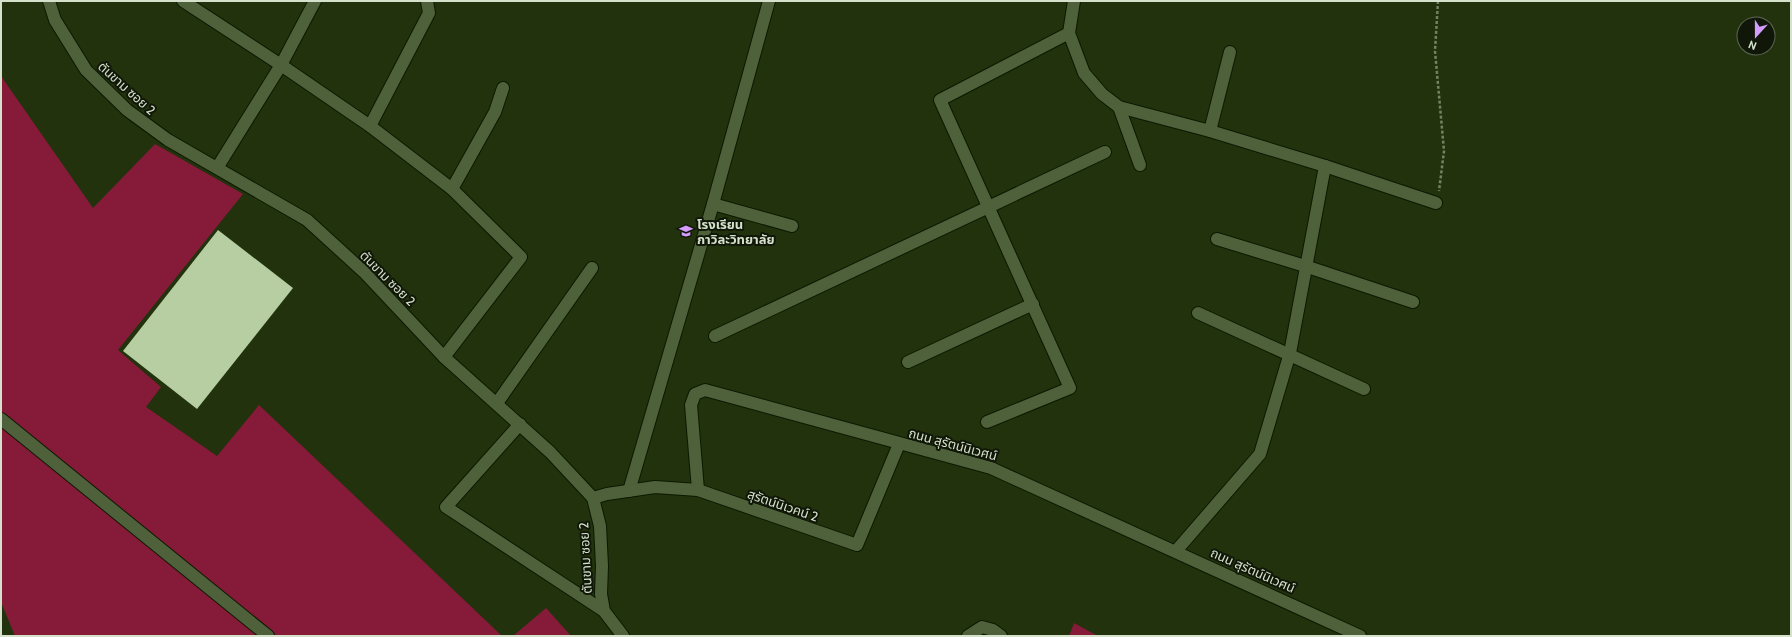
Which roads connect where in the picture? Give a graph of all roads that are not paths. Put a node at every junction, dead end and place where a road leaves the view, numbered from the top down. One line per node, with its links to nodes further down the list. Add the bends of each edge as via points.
1 (49, 1): 17 (street, ตันขาม ซอย 2, via 55,20 86,70 133,114 168,140)
2 (183, 1): 9 (street)
3 (315, 1): 9 (street)
4 (427, 1): 12 (street, via 429,13)
5 (769, 1): 20 (street)
6 (1074, 1): 7 (street)
7 (1068, 33): 11 (street, via 1084,73 1102,94); 21 (street, via 940,100)
8 (1230, 52): 13 (street)
9 (281, 65): 12 (street); 17 (street)
10 (503, 88): 18 (street, via 495,112)
11 (1119, 107): 13 (street); 15 (street)
12 (370, 126): 18 (street)
13 (1210, 131): 16 (street)
14 (1105, 152): 21 (street)
15 (1140, 165)
16 (1325, 166): 19 (street); 24 (street)
17 (216, 168): 31 (street, ตันขาม ซอย 2, via 307,220 364,272)
18 (452, 189): 31 (street, via 521,257)
19 (1436, 203)
20 (713, 204): 22 (street); 40 (street)
21 (989, 206): 27 (street); 29 (street)
22 (792, 226)
23 (1217, 239): 24 (street)
24 (1306, 266): 26 (street); 30 (street)
25 (592, 268): 34 (street)
26 (1413, 302)
27 (1032, 304): 32 (street); 36 (street, via 1070,388)
28 (1198, 313): 30 (street)
29 (716, 336)
30 (1290, 353): 33 (street); 42 (street, via 1260,454)
31 (444, 357): 34 (street, ตันขาม ซอย 2)
32 (908, 362)
33 (1364, 389)
34 (497, 403): 37 (street, ตันขาม ซอย 2)
35 (1, 418): 44 (street)
36 (987, 422)
37 (520, 424): 41 (street, ตันขาม ซอย 2); 43 (street, via 446,508)
38 (899, 444): 39 (street, สุรัตน์นิเวคน์ 2, via 857,545); 39 (street, ถนน สุรัตน์นิเวศน์, via 705,390 695,394 691,405); 42 (street, ถนน สุรัตน์นิเวศน์, via 991,468)
39 (698, 490): 40 (street, สุรัตน์นิเวคน์ 2, via 655,487)
40 (629, 491): 41 (street, สุรัตน์นิเวคน์ 2)
41 (592, 498): 43 (street, ตันขาม ซอย 2, via 600,526 601,594)
42 (1176, 551): 48 (street, ถนน สุรัตน์นิเวศน์)
43 (604, 611): 45 (street, ตันขาม ซอย 2)
44 (268, 636)
45 (623, 636)
46 (968, 636): 47 (street, via 982,627)
47 (1001, 636)
48 (1360, 636)

